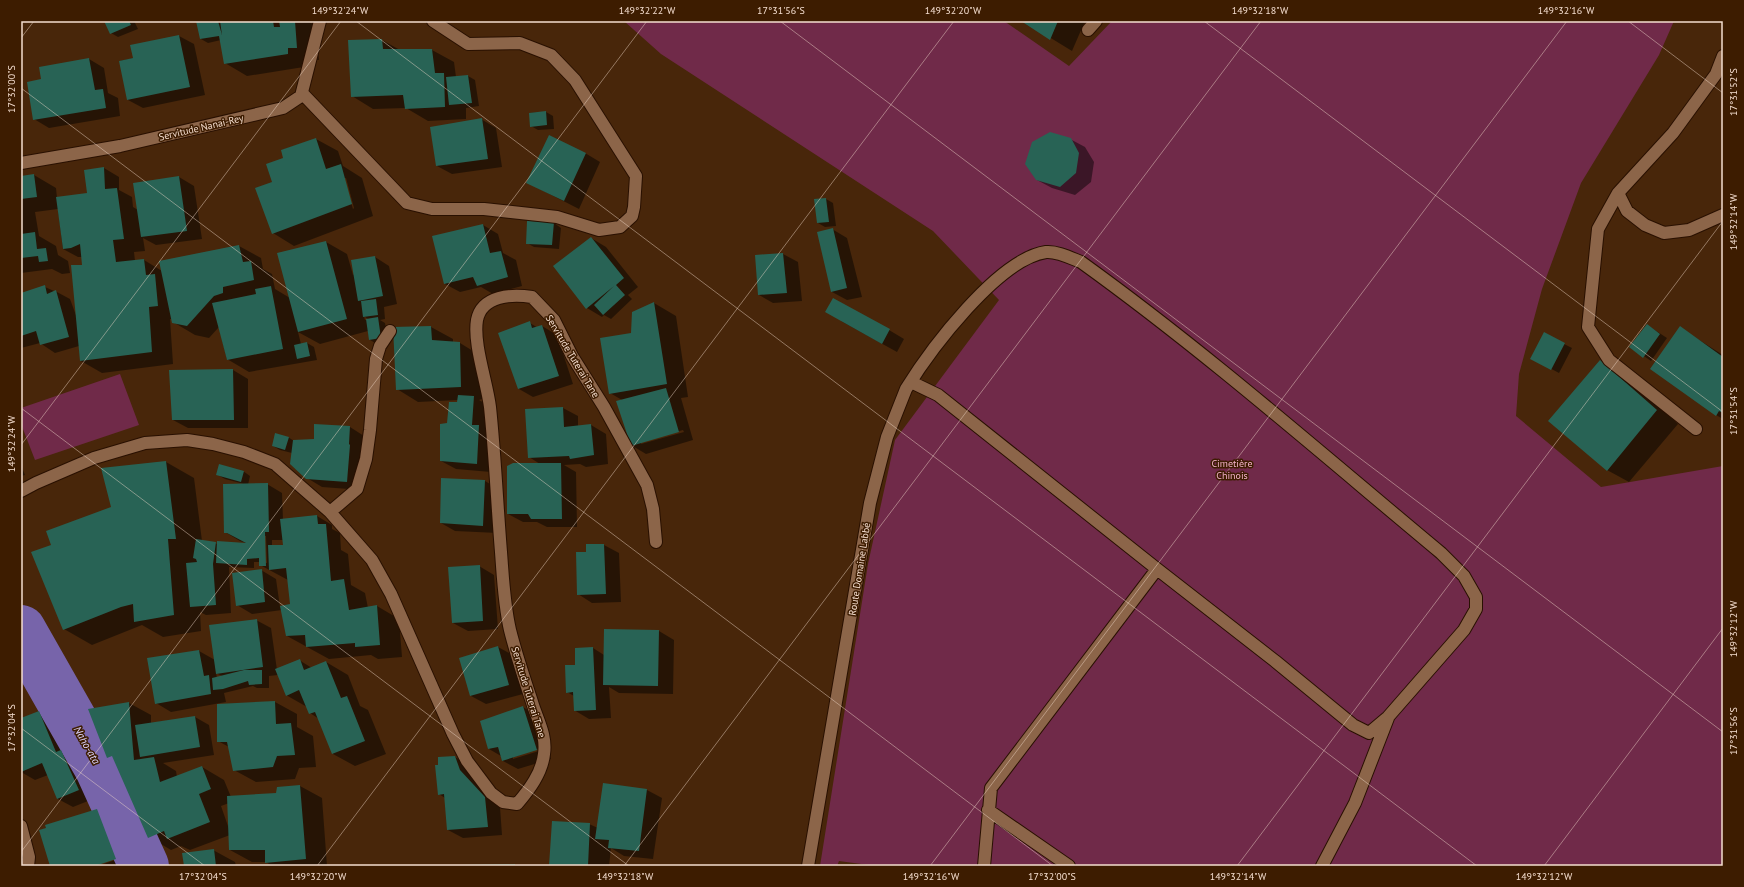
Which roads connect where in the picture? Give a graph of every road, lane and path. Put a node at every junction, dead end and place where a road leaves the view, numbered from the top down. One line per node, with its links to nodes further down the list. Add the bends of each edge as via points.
1 (320, 21): 4 (street)
2 (433, 21): 4 (street, via 468,44 520,43 551,56 575,80 636,176 632,216 620,227 599,230 557,216 484,209 432,209 407,203)
3 (1723, 56): 6 (street, via 1716,74 1673,133)
4 (302, 93): 5 (street, Servitude Nanai-Rey, via 300,98 283,108 120,146)
5 (21, 163)
6 (1618, 193): 7 (street, via 1627,211 1645,225 1664,233 1689,230); 10 (street, via 1598,229 1588,327 1610,360)
7 (1723, 215)
8 (390, 330): 12 (street, via 380,346 376,359 367,452 357,489)
9 (911, 382): 14 (street, via 938,395); 15 (street, Route Domaine Labbé, via 976,298 1004,274 1028,258 1046,252 1081,262 1276,413 1441,553 1464,576 1476,597 1476,609 1464,630); 19 (street, Route Domaine Labbé, via 887,437 870,503)
10 (1696, 429)
11 (21, 491): 12 (street, Servitude Tuterai Tane, via 94,458 145,443 188,440 244,452 275,464)
12 (330, 512): 13 (street, Servitude Tuterai Tane, via 372,560 391,594 450,728 467,760 491,793 503,802 517,804 533,785 544,755 544,735 518,662 504,586 496,461 478,341 478,320 485,306 499,297 532,297 554,320 647,485 654,509)
13 (656, 542)
14 (1157, 569): 15 (street, via 1353,725 1369,734); 16 (street, via 991,788)
15 (1388, 717): 22 (street, via 1355,803)
16 (988, 810): 20 (street); 21 (street)
17 (21, 826): 18 (street, via 29,857)
18 (28, 866)
19 (808, 866)
20 (984, 866)
21 (1069, 866)
22 (1322, 866)

